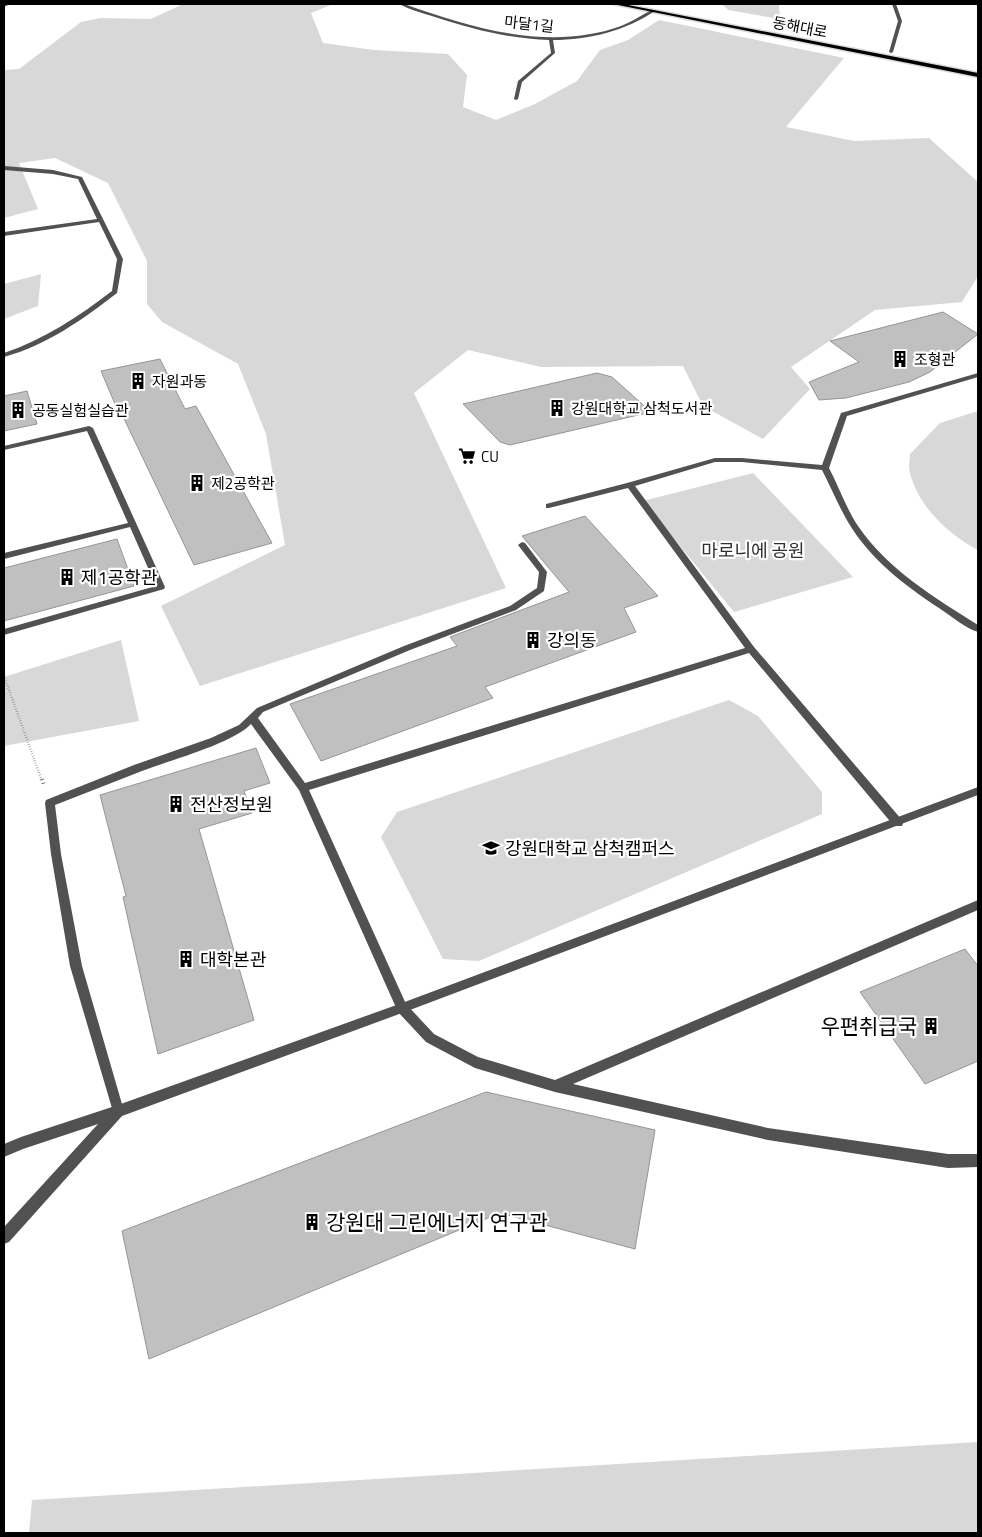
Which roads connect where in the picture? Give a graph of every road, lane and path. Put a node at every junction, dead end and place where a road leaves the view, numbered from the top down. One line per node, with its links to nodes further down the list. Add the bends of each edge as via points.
1 (8, 4): 6 (street)
2 (401, 4): 8 (street, 마달1길, via 456,24)
3 (616, 4): 7 (main road, 동해대로)
4 (644, 4): 9 (main road, 동해대로)
5 (894, 4): 9 (street, via 900,21)
6 (4, 6)
7 (652, 11): 8 (street, 마달1길, via 622,27); 11 (main road, 동해대로)
8 (551, 39): 12 (street, via 553,53 520,82)
9 (891, 52): 10 (main road, 동해대로)
10 (978, 69)
11 (978, 75)
12 (516, 99)
13 (4, 168): 14 (street, via 80,178)
14 (100, 220): 15 (street); 16 (street, via 120,259 115,292 68,328 30,347)
15 (4, 234)
16 (4, 355)
17 (978, 375): 19 (street, via 844,415)
18 (4, 448): 22 (street, via 89,428)
19 (826, 468): 20 (street, via 714,460); 25 (street, via 855,527 874,551 917,590)
20 (630, 484): 21 (street); 27 (street)
21 (549, 506)
22 (134, 524): 24 (street); 26 (street, via 161,587)
23 (522, 545): 29 (street, via 543,572 541,589 514,608 328,681 260,710)
24 (4, 556)
25 (978, 629)
26 (4, 632)
27 (751, 649): 30 (street); 33 (street)
28 (4, 676): 32 (path)
29 (252, 718): 30 (street); 32 (street, via 242,728 214,741)
30 (304, 788): 35 (street)
31 (978, 791): 33 (street)
32 (50, 803): 37 (street, via 76,966)
33 (898, 823): 35 (street)
34 (978, 905): 36 (street)
35 (402, 1008): 36 (street, via 430,1038 475,1062); 37 (street)
36 (555, 1086): 39 (street, via 768,1134 948,1161)
37 (118, 1111): 38 (street); 40 (street)
38 (4, 1151)
39 (978, 1161)
40 (4, 1237)

